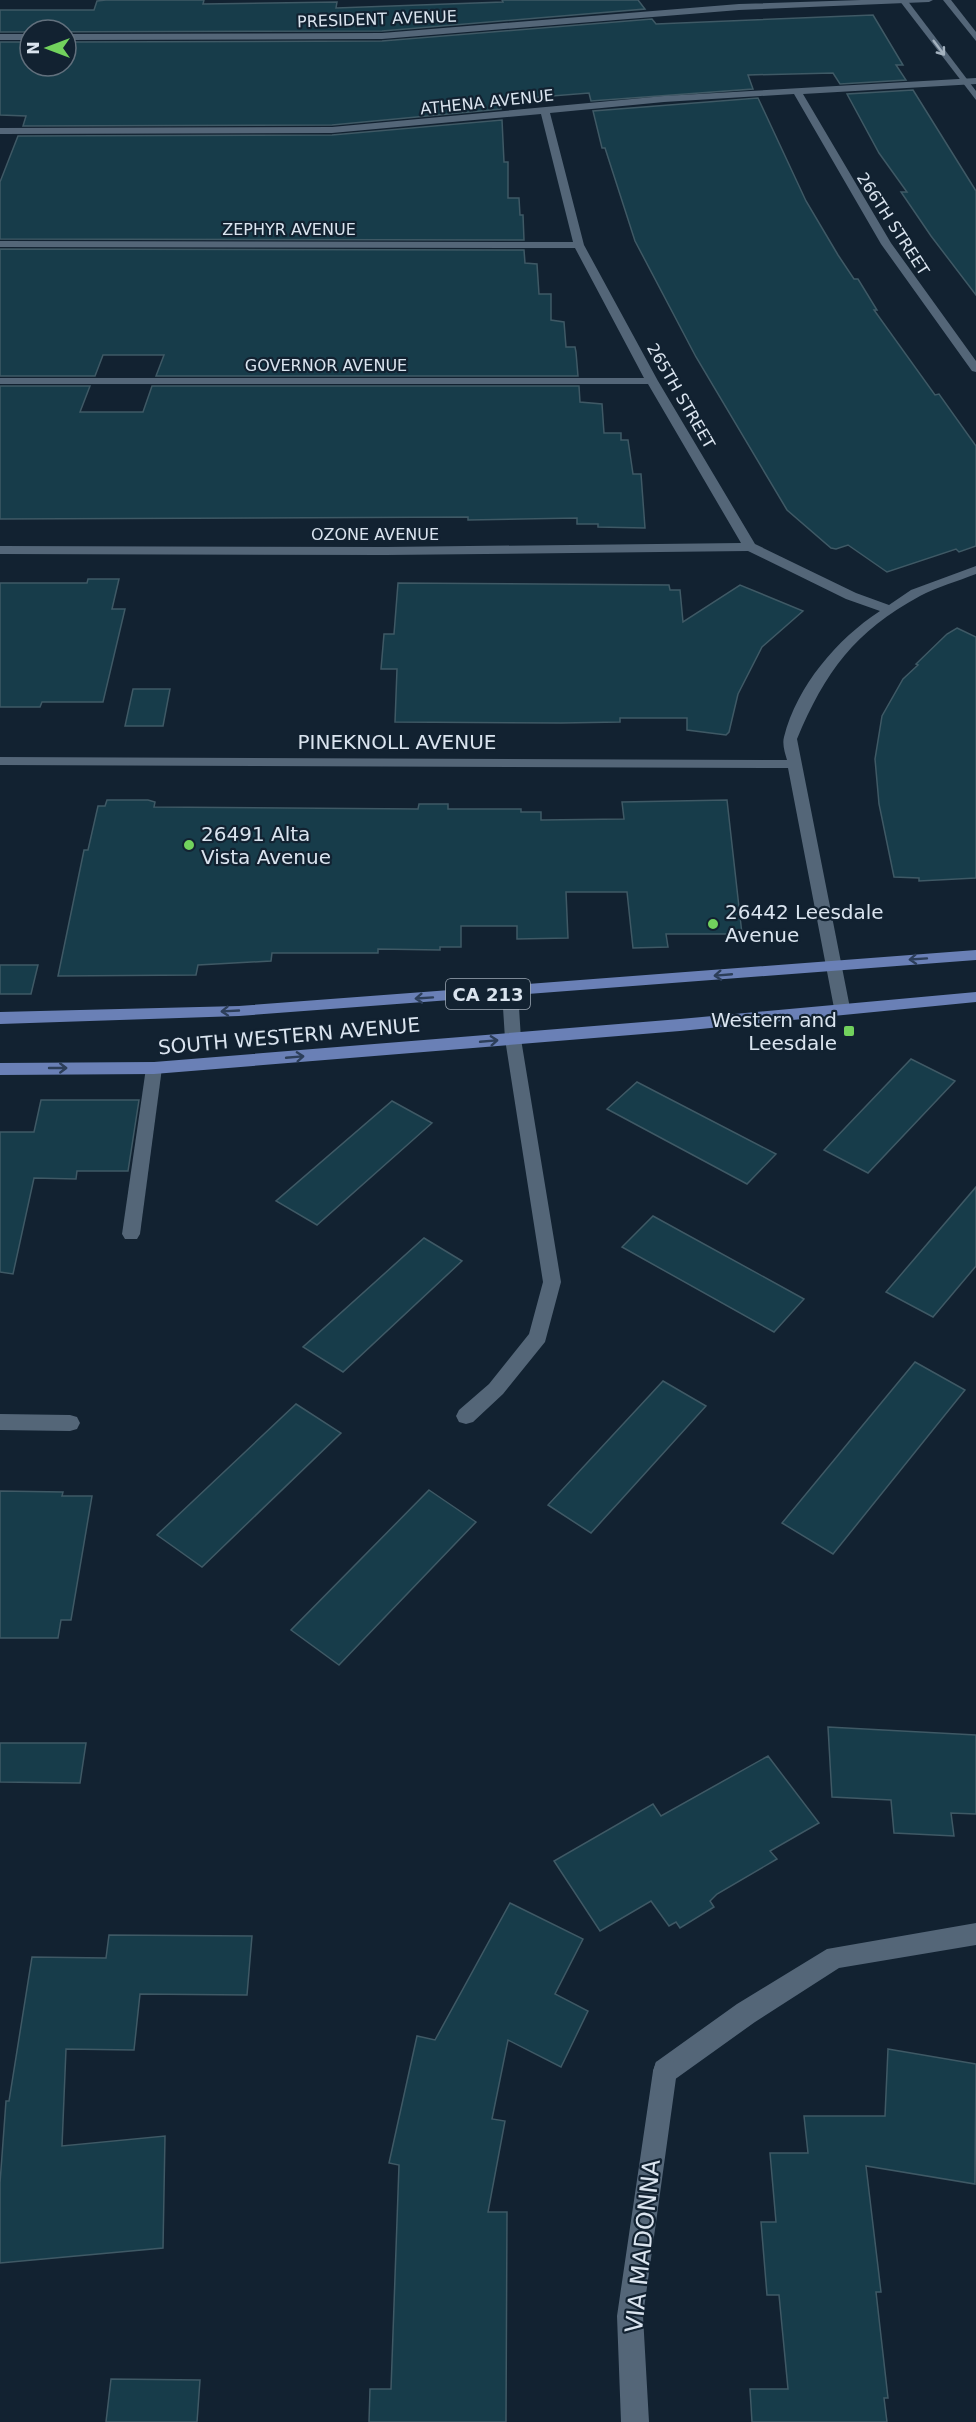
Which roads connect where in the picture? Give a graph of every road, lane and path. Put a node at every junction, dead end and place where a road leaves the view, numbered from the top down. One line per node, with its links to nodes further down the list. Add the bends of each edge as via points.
1 (903, 0): 2 (street, PRESIDENT AVENUE); 6 (street, PRESIDENT AVENUE, via 727,8 382,36); 8 (street, one-way to 8)
2 (929, 0)
3 (947, 0): 7 (street)
4 (0, 37): 5 (street)
5 (18, 37)
6 (78, 37)
7 (976, 38)
8 (964, 81): 9 (street, ATHENA AVENUE); 10 (street, ATHENA AVENUE); 11 (street)
9 (976, 81)
10 (796, 90): 12 (street, ATHENA AVENUE); 16 (street, 266TH STREET, via 886,244)
11 (976, 97)
12 (544, 111): 13 (street, ATHENA AVENUE, via 332,130); 15 (street, 265TH STREET)
13 (0, 131)
14 (0, 244): 15 (street, ZEPHYR AVENUE)
15 (579, 245): 18 (street, 265TH STREET)
16 (976, 369)
17 (0, 381): 18 (street, GOVERNOR AVENUE)
18 (652, 381): 19 (street, 265TH STREET)
19 (750, 547): 20 (street, OZONE AVENUE); 22 (street, via 851,596)
20 (0, 550)
21 (976, 570): 22 (street, via 916,593)
22 (890, 610): 24 (street, via 831,660 807,698 790,739)
23 (0, 761): 24 (street, PINEKNOLL AVENUE)
24 (793, 764): 26 (street)
25 (976, 955): 26 (main road, SOUTH WESTERN AVENUE / CA 213, one-way to 26)
26 (832, 965): 27 (main road, SOUTH WESTERN AVENUE / CA 213, one-way to 27); 29 (street)
27 (510, 992): 30 (main road, SOUTH WESTERN AVENUE / CA 213, one-way to 30, via 239,1011); 31 (street)
28 (976, 997): 29 (main road, SOUTH WESTERN AVENUE / CA 213)
29 (842, 1008): 31 (main road, SOUTH WESTERN AVENUE / CA 213)
30 (0, 1018)
31 (513, 1039): 32 (main road, SOUTH WESTERN AVENUE / CA 213, one-way to 31); 35 (street, via 552,1282 538,1337 496,1389)
32 (154, 1068): 33 (main road, SOUTH WESTERN AVENUE / CA 213, one-way to 32); 34 (street)
33 (0, 1069)
34 (131, 1234)
35 (466, 1416)
36 (0, 1422): 37 (street)
37 (70, 1423)
38 (976, 1934): 39 (street, VIA MADONNA, via 835,1957 746,2013 665,2071 630,2316)
39 (635, 2422)

